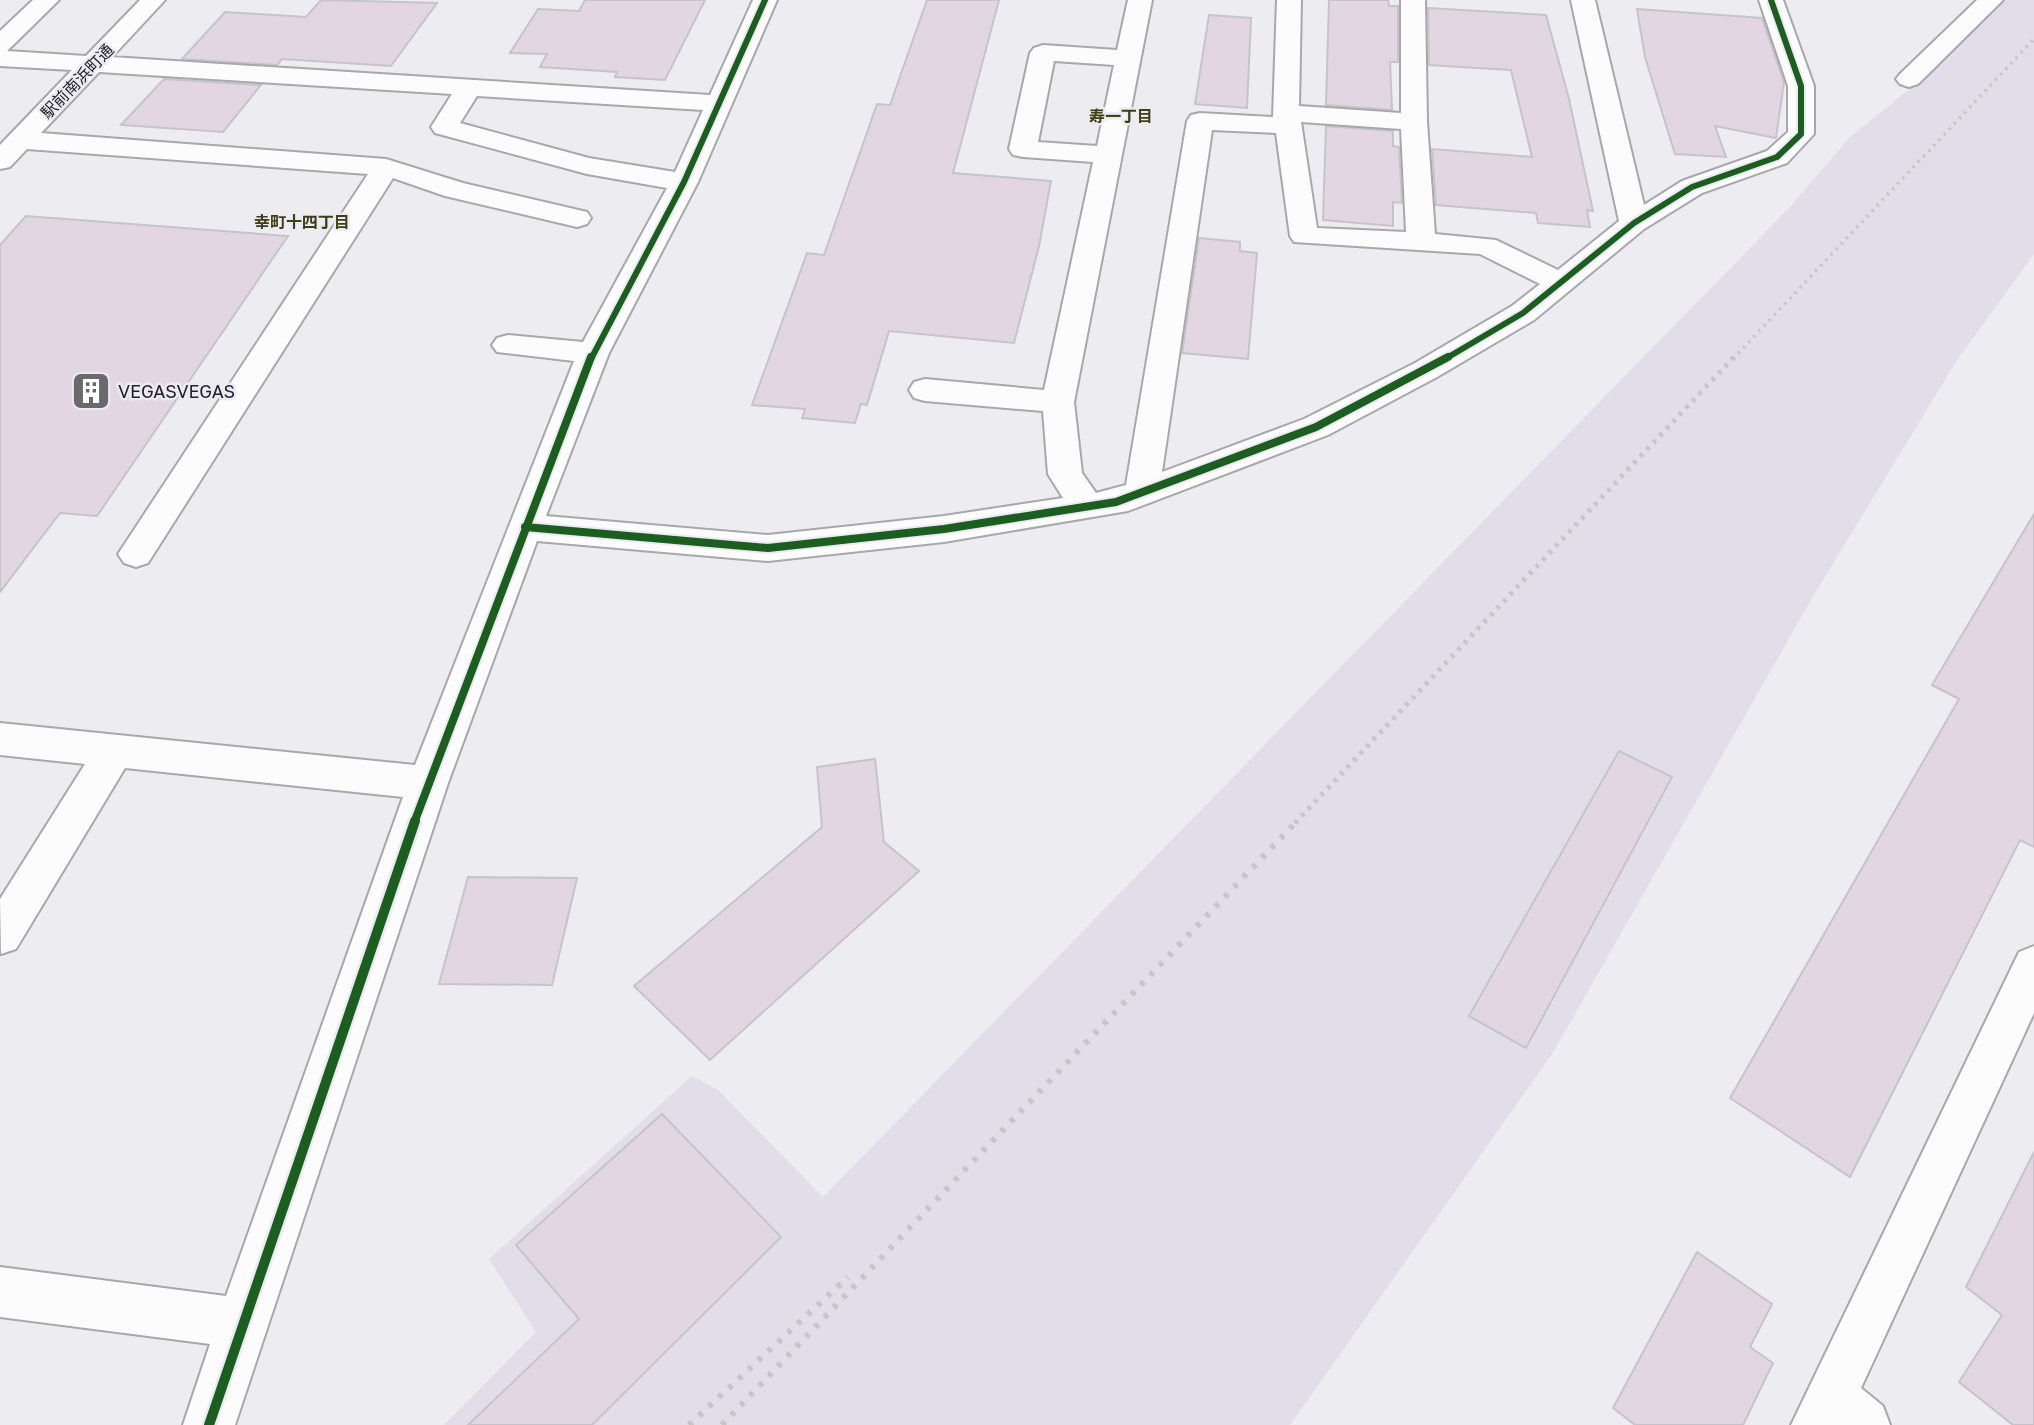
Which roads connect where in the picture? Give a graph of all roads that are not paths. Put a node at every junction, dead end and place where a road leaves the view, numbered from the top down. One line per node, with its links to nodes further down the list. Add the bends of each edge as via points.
1 (47, 0): 10 (street)
2 (153, 0): 13 (street, 駅前南浜町通)
3 (765, 0): 16 (street)
4 (1140, 0): 12 (street)
5 (1289, 0): 17 (street)
6 (1413, 0): 18 (street)
7 (1583, 0): 25 (street)
8 (1765, 0): 25 (street, via 1801,86 1801,134 1777,157 1692,187)
9 (1991, 0): 14 (street)
10 (0, 45)
11 (0, 58): 13 (street)
12 (1128, 58): 20 (street); 20 (street, via 1043,53 1023,149)
13 (93, 64): 15 (street); 19 (street, 駅前南浜町通)
14 (1909, 79)
15 (469, 87): 16 (street); 23 (street, via 444,127 587,166)
16 (718, 103): 23 (street)
17 (1287, 120): 18 (street); 26 (street, via 1304,236); 32 (street, via 1200,121)
18 (1414, 122): 26 (street)
19 (20, 140): 21 (street, 駅前南浜町通); 22 (street)
20 (1108, 155): 31 (street)
21 (0, 161)
22 (386, 167): 24 (street, via 454,190); 35 (street)
23 (684, 182): 29 (street)
24 (577, 218)
25 (1634, 223): 27 (street)
26 (1421, 242): 27 (street, via 1486,246)
27 (1561, 283): 32 (street, via 1523,313 1316,427)
28 (508, 345): 29 (street)
29 (593, 353): 34 (street)
30 (925, 390): 31 (street)
31 (1058, 402): 33 (street, via 1065,474)
32 (1142, 492): 33 (street)
33 (1087, 506): 34 (street, via 944,529 768,548)
34 (525, 527): 38 (street)
35 (136, 554)
36 (0, 739): 37 (street)
37 (115, 750): 38 (street); 39 (street)
38 (428, 783): 42 (street)
39 (1, 935)
40 (2034, 966): 43 (street)
41 (0, 1292): 42 (street)
42 (242, 1323): 44 (street)
43 (1837, 1415)
44 (209, 1425)

